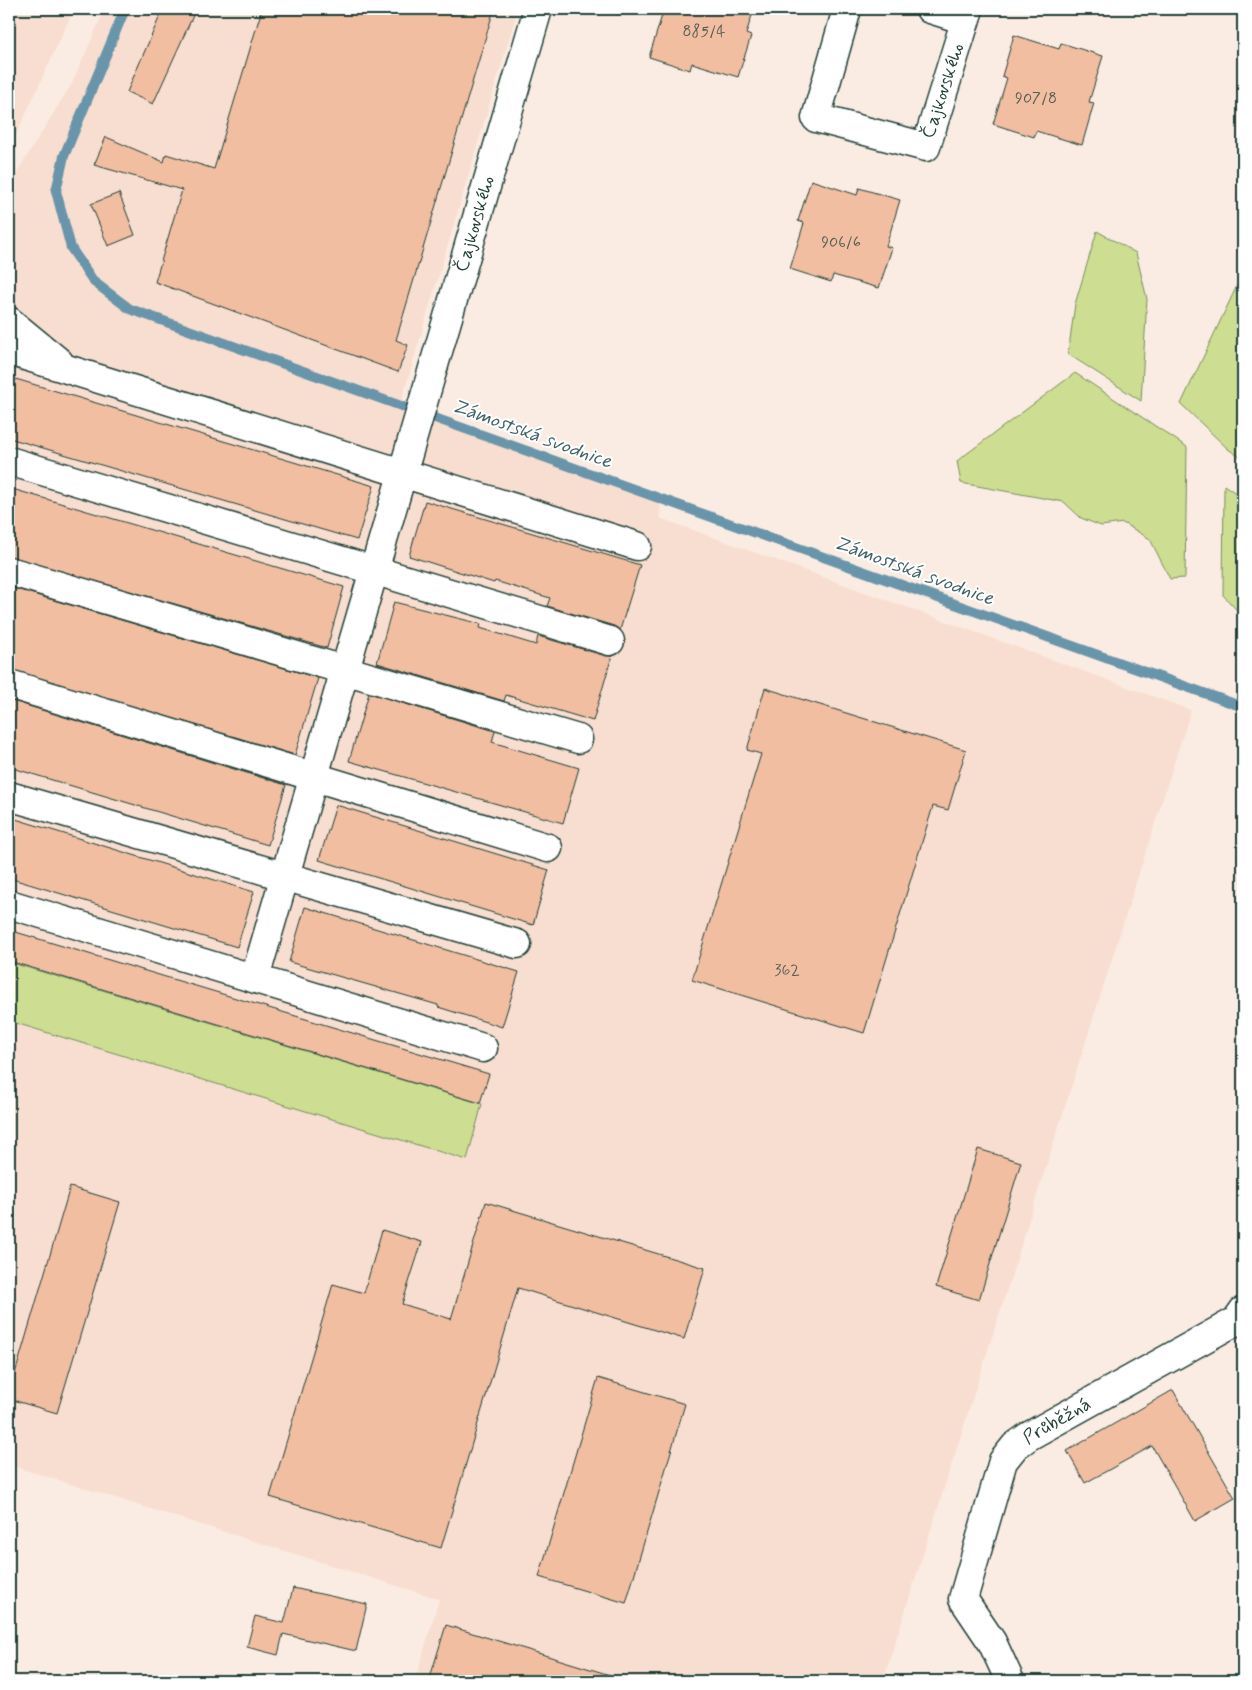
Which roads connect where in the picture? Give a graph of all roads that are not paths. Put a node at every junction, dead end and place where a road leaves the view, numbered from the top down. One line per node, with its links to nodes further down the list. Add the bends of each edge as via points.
1 (538, 9): 9 (street, Čajkovského)
2 (847, 9): 4 (street, Čajkovského, via 816,118 926,147)
3 (930, 9): 4 (street, Čajkovského)
4 (971, 13)
5 (9, 321): 7 (street)
6 (9, 352): 7 (street)
7 (66, 368): 9 (street)
8 (9, 461): 11 (street)
9 (402, 472): 10 (street); 11 (street, Čajkovského)
10 (637, 546)
11 (373, 570): 13 (street); 14 (street, Čajkovského)
12 (9, 571): 14 (street)
13 (610, 641)
14 (344, 670): 16 (street); 17 (street, Čajkovského)
15 (9, 684): 17 (street)
16 (578, 739)
17 (314, 777): 19 (street); 20 (street, Čajkovského)
18 (9, 796): 20 (street)
19 (548, 848)
20 (285, 876): 22 (street); 23 (street, Čajkovského)
21 (9, 904): 23 (street)
22 (517, 944)
23 (255, 978): 24 (street)
24 (483, 1048)
25 (1243, 1311): 26 (street, Průběžná, via 1236,1321 1029,1436 1003,1461 963,1599 992,1642)
26 (1010, 1681)

